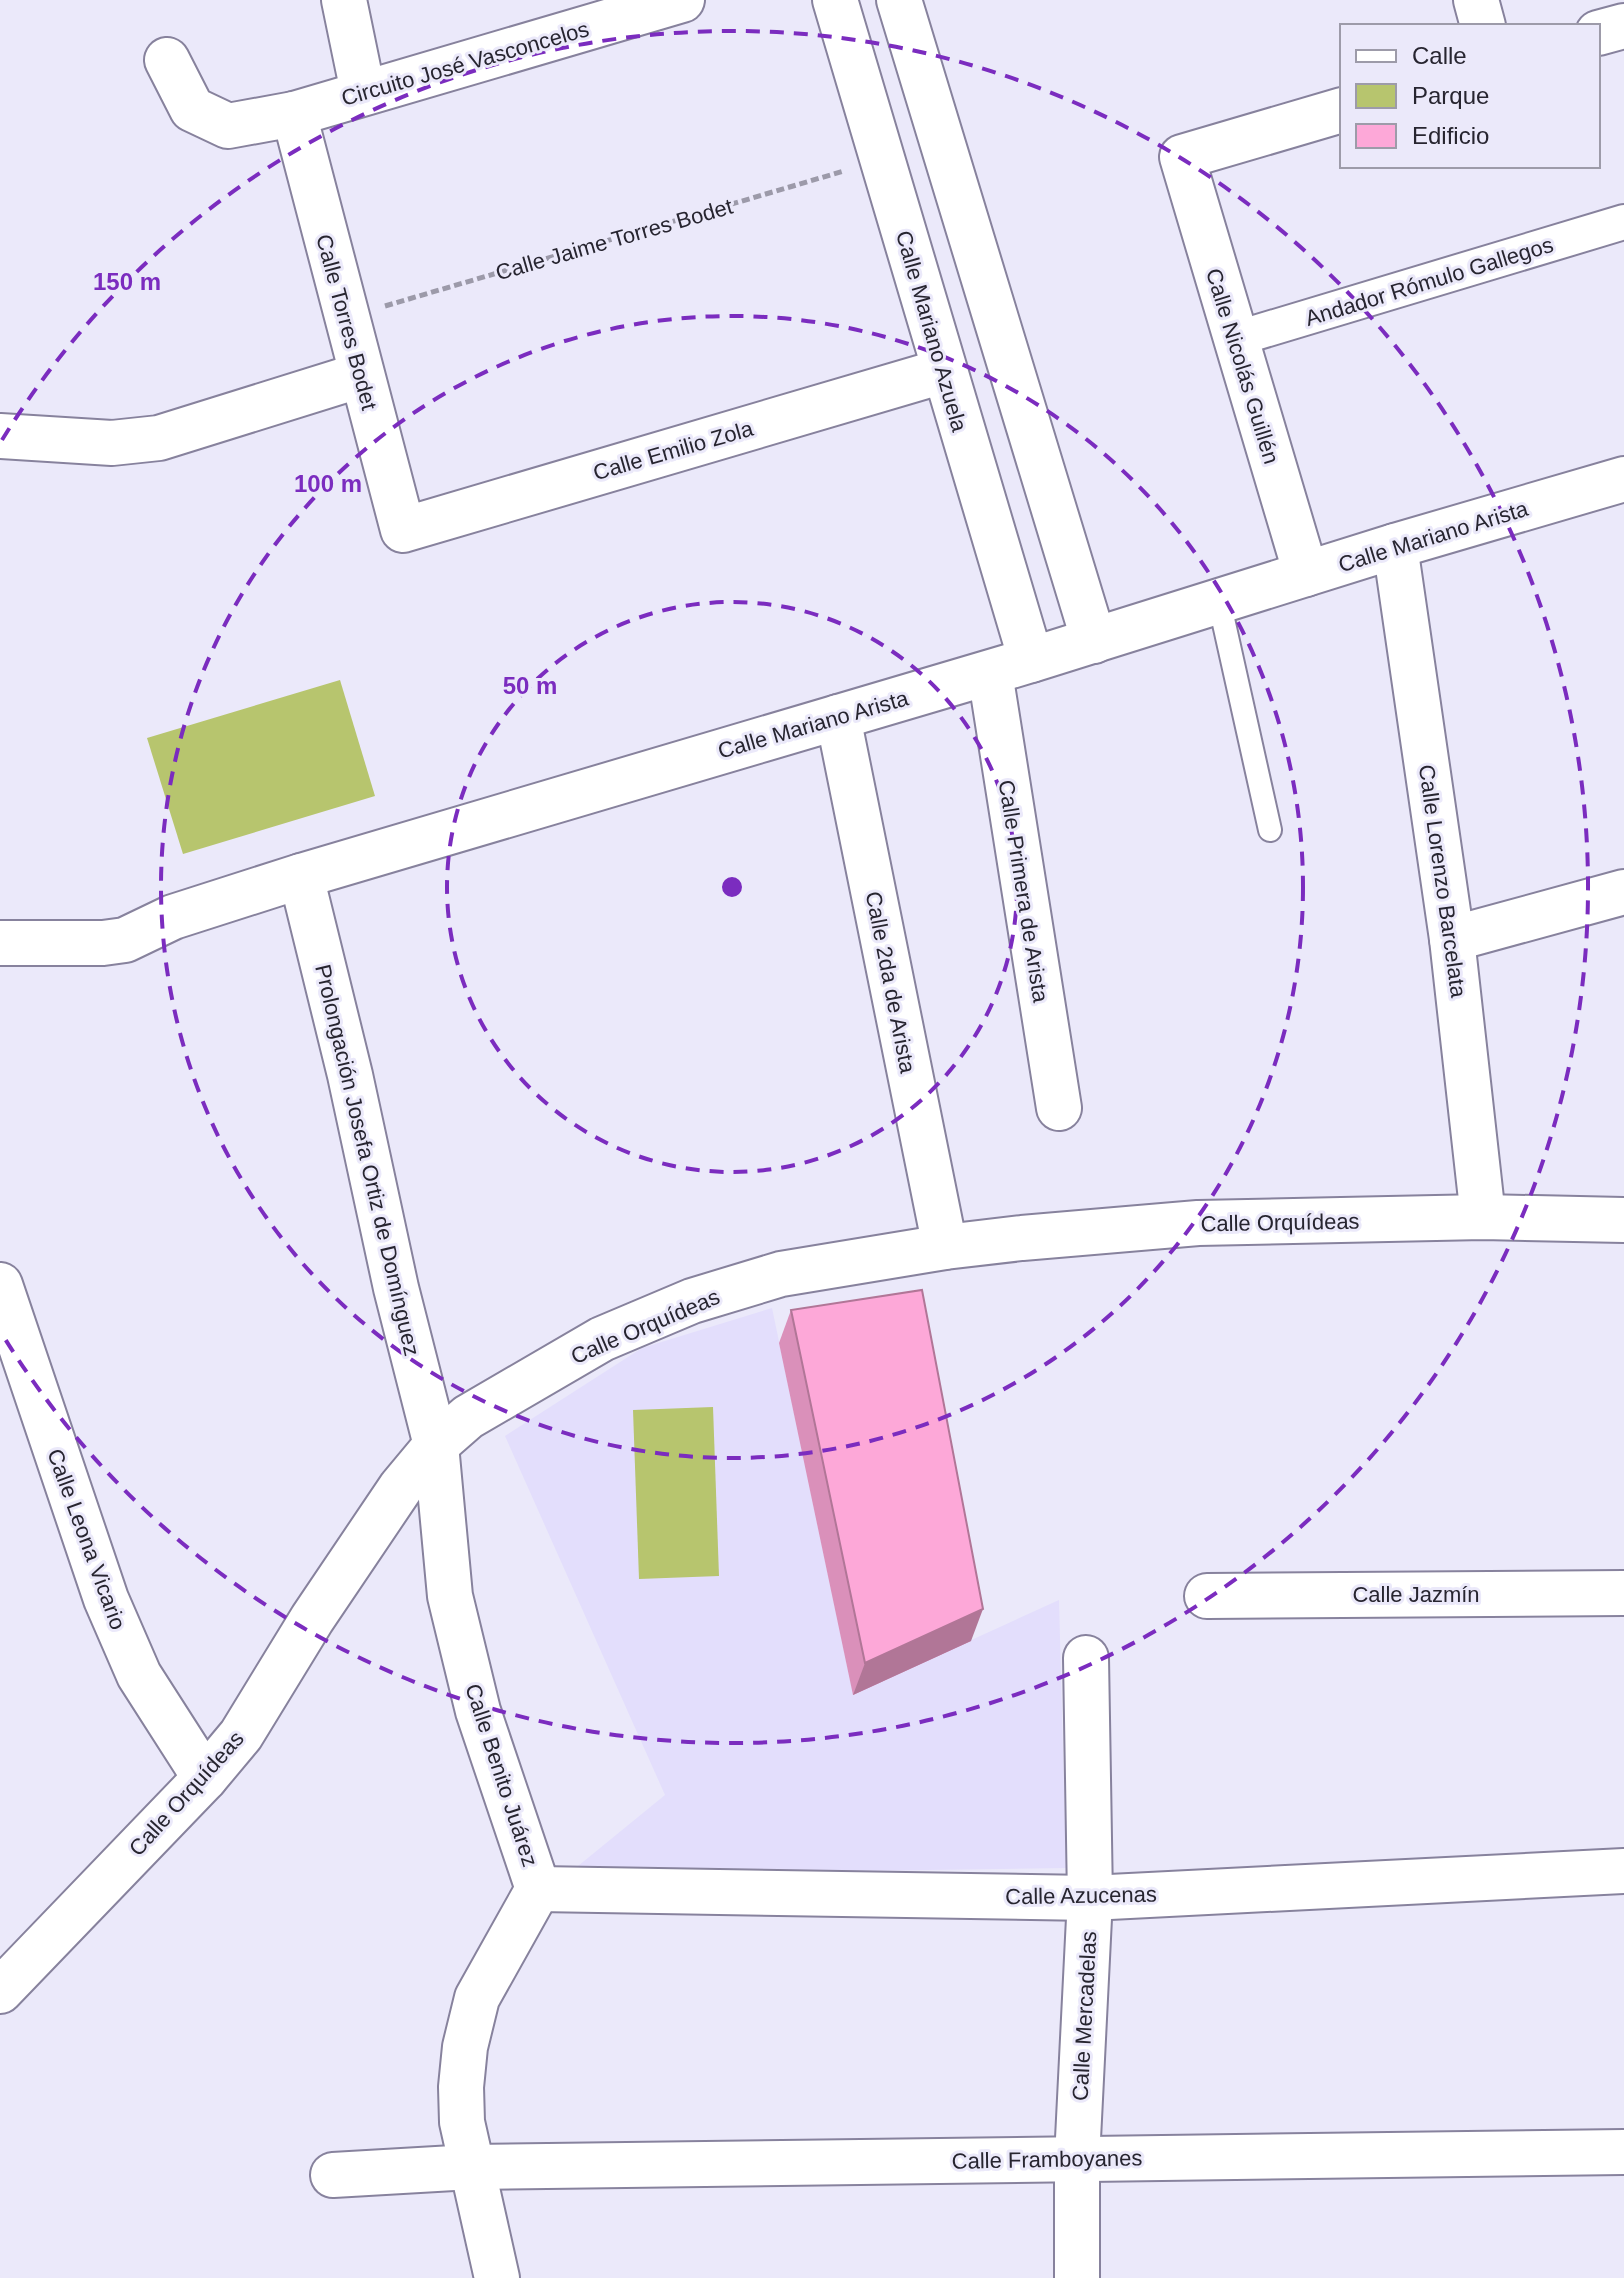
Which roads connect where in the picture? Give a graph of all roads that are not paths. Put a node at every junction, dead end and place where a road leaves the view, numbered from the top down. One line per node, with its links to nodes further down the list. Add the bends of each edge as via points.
1 (344, 0): 10 (street)
2 (682, 0): 10 (street, Circuito José Vasconcelos)
3 (1476, 0): 6 (street)
4 (904, 1): 5 (street); 23 (street)
5 (838, 10): 15 (street, Calle Mariano Azuela)
6 (1482, 24)
7 (1624, 26): 8 (street)
8 (1600, 32)
9 (167, 60): 12 (street, Circuito José Vasconcelos, via 192,109 228,126)
10 (363, 92): 12 (street, Circuito José Vasconcelos)
11 (1340, 111): 14 (street, Calle Nicolás Guillén, via 1182,157)
12 (294, 114): 16 (street, Calle Torres Bodet)
13 (1624, 222): 14 (street, Andador Rómulo Gallegos)
14 (1235, 339): 21 (street, Calle Nicolás Guillén)
15 (943, 371): 19 (street, Calle Emilio Zola); 24 (street, Calle Mariano Azuela)
16 (361, 375): 17 (street, via 159,438 112,443); 19 (street, Calle Torres Bodet)
17 (0, 436)
18 (1624, 479): 20 (street, Calle Mariano Arista)
19 (403, 530)
20 (1395, 546): 21 (street, Calle Mariano Arista); 30 (street, Calle Lorenzo Barcelata)
21 (1306, 574): 22 (street, Calle Mariano Arista)
22 (1219, 601): 23 (street, Calle Mariano Arista); 27 (lane)
23 (1094, 641): 24 (street, Calle Mariano Arista)
24 (1031, 660): 25 (street, Calle Mariano Arista)
25 (990, 673): 26 (street, Calle Mariano Arista); 32 (street, Calle Primera de Arista)
26 (838, 717): 28 (street, Calle Mariano Arista); 35 (street, Calle 2da de Arista)
27 (1270, 830)
28 (301, 876): 31 (street, Calle Mariano Arista, via 173,917 125,940); 37 (street, Prolongación Josefa Ortiz de Domínguez)
29 (1624, 892): 30 (street)
30 (1452, 939): 33 (street, Calle Lorenzo Barcelata)
31 (0, 943)
32 (1059, 1108)
33 (1483, 1217): 34 (street, Calle Orquídeas); 35 (street, Calle Orquídeas, via 1198,1223)
34 (1624, 1220)
35 (945, 1247): 37 (street, Calle Orquídeas, via 781,1274 692,1301 602,1339 468,1417)
36 (0, 1285): 41 (street, Calle Leona Vicario, via 106,1599 139,1675)
37 (436, 1445): 41 (street, Calle Orquídeas, via 401,1487 312,1619 241,1735); 43 (street, Calle Benito Juárez, via 450,1596 478,1711)
38 (1624, 1593): 39 (street, Calle Jazmín)
39 (1207, 1596)
40 (1086, 1658): 44 (street, Calle Mercadelas)
41 (205, 1778): 45 (street, Calle Orquídeas)
42 (1624, 1871): 44 (street, Calle Azucenas)
43 (538, 1889): 44 (street, Calle Azucenas); 48 (street, Calle Benito Juárez, via 477,1998 465,2047 462,2122)
44 (1090, 1898): 47 (street, Calle Mercadelas)
45 (0, 1991)
46 (1624, 2152): 47 (street, Calle Framboyanes)
47 (1077, 2159): 48 (street, Calle Framboyanes); 51 (street, Calle Mercadelas)
48 (471, 2167): 49 (street, Calle Framboyanes); 50 (street, Calle Benito Juárez)
49 (333, 2175)
50 (497, 2278)
51 (1077, 2278)

